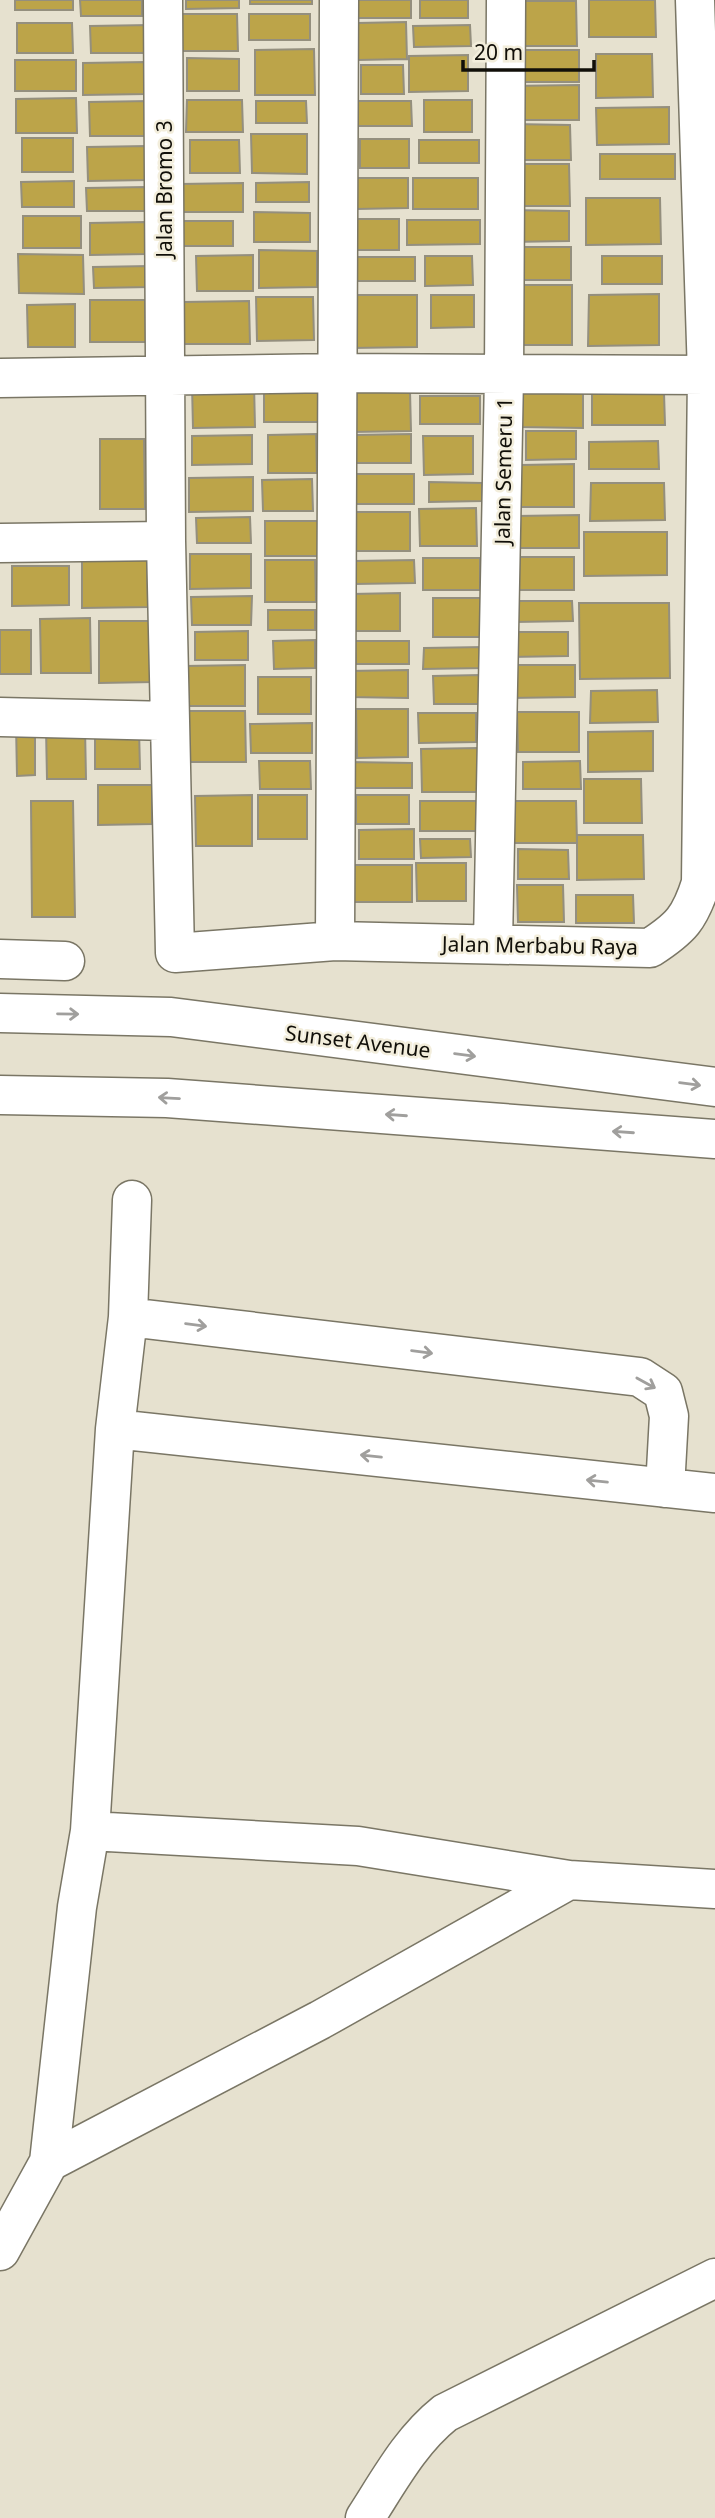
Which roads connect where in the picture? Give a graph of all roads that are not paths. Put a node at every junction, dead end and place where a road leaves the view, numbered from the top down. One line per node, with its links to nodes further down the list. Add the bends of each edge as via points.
1 (163, 0): 9 (street, Jalan Bromo 3)
2 (339, 0): 5 (street)
3 (506, 0): 7 (street)
4 (695, 0): 6 (street, Jalan Merbabu Raya)
5 (339, 373): 7 (street, Jalan Semeru 1); 9 (street, Jalan Semeru 1); 14 (street)
6 (707, 375): 7 (street); 15 (street, Jalan Merbabu Raya, via 701,883 692,912 676,931 650,948)
7 (505, 376): 15 (street, Jalan Semeru 1)
8 (0, 378): 9 (street, Jalan Semeru 1)
9 (165, 378): 10 (street, Jalan Bromo 3)
10 (166, 541): 11 (street); 13 (street, Jalan Bromo 3)
11 (0, 543)
12 (0, 718): 13 (street)
13 (170, 721): 16 (street, Jalan Bromo 3)
14 (335, 942): 15 (street, Jalan Merbabu Raya); 16 (street, Jalan Merbabu Raya)
15 (493, 943)
16 (176, 953)
17 (0, 959): 18 (street)
18 (65, 961)
19 (0, 1013): 20 (street, Sunset Avenue, one-way to 20, via 171,1017)
20 (715, 1087)
21 (0, 1095): 22 (street, one-way to 21, via 167,1098)
22 (715, 1139)
23 (132, 1200): 24 (street)
24 (128, 1317): 25 (street); 26 (street, one-way to 26, via 640,1377 663,1392 669,1416)
25 (115, 1429): 26 (street, one-way to 25); 28 (street)
26 (665, 1488): 27 (street)
27 (715, 1493)
28 (90, 1831): 29 (street, via 358,1846); 31 (street, via 77,1907)
29 (569, 1880): 30 (street); 31 (street, via 320,2020)
30 (715, 1889)
31 (49, 2162): 32 (street)
32 (0, 2251)
33 (715, 2275): 34 (street, via 445,2413 407,2453)
34 (365, 2518)

